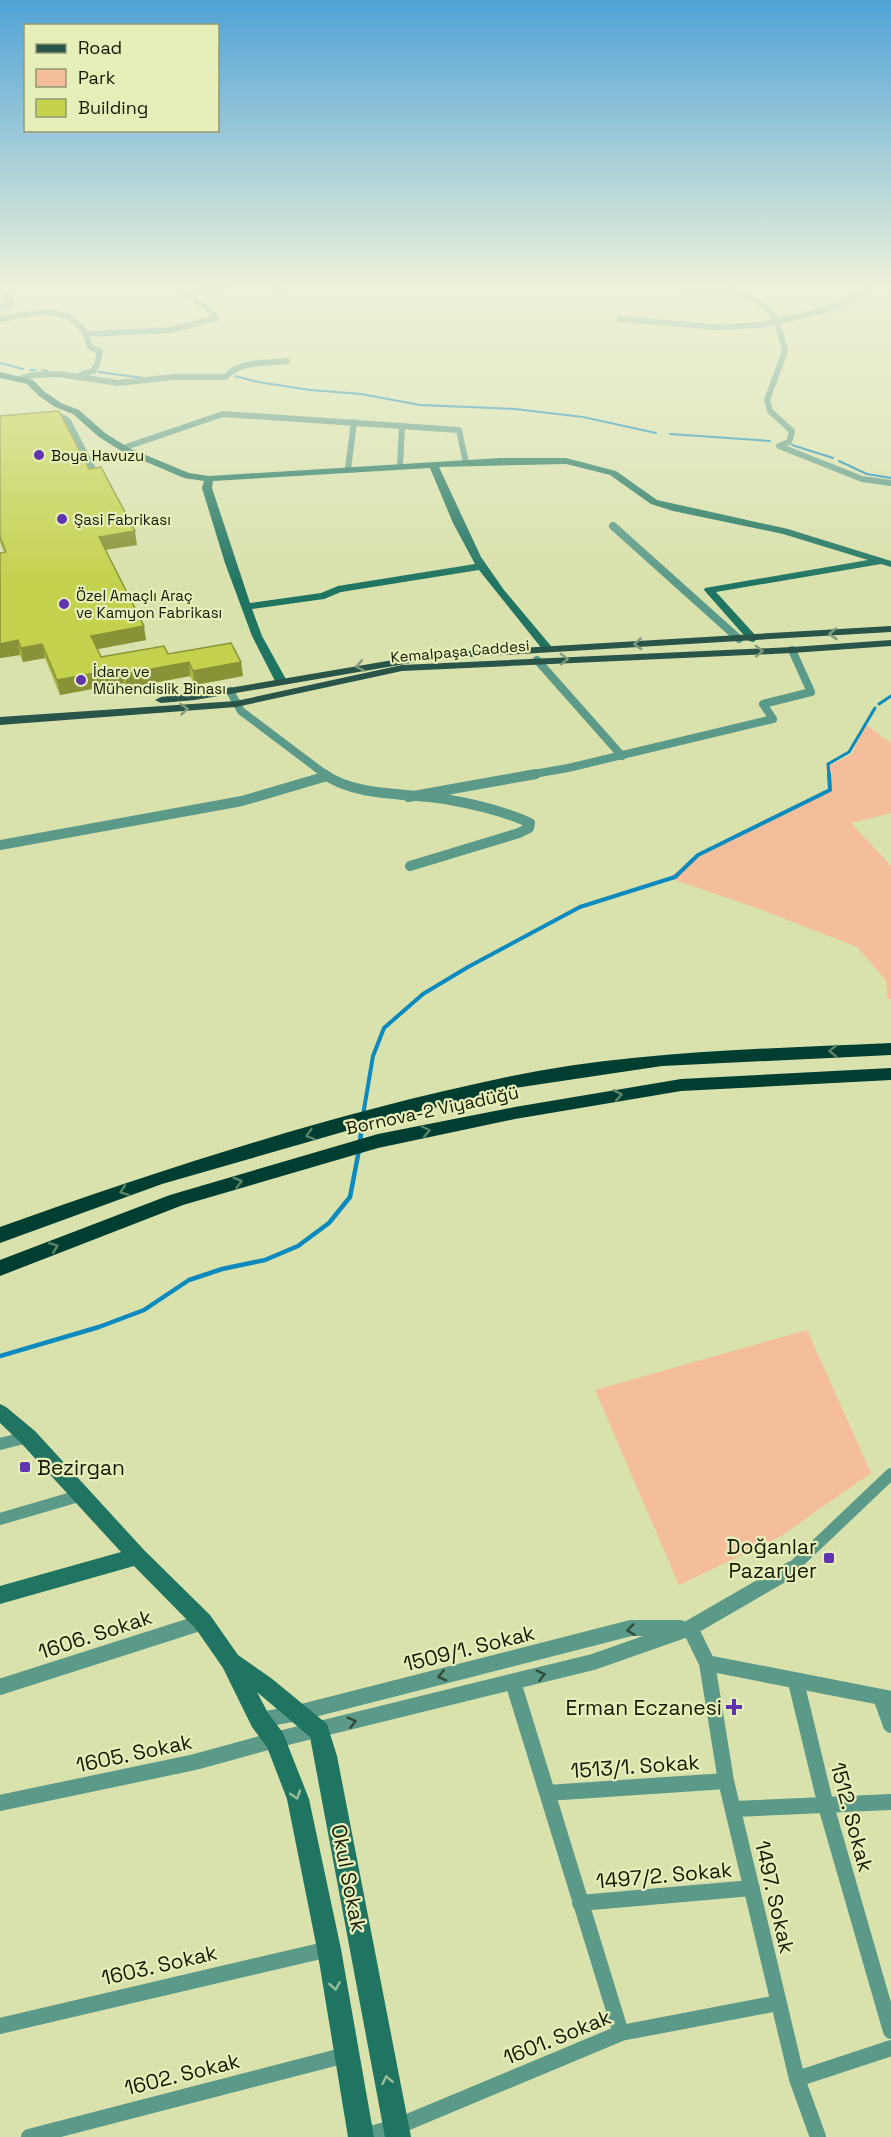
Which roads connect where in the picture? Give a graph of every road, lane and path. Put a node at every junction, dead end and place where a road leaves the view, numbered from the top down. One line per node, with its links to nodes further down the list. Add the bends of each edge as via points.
1 (30, 384): 6 (street, via 58,405 76,412)
2 (773, 384): 13 (street, via 767,400 770,411 792,431 791,441 779,446 862,479)
3 (35, 420): 11 (street, via 62,417 68,421)
4 (354, 422): 5 (street); 6 (street, via 223,414); 10 (street)
5 (402, 426): 7 (street, via 459,430); 9 (street)
6 (123, 448): 12 (street, via 187,476)
7 (466, 463): 8 (street); 15 (street, via 532,460 584,464 613,473 654,502 785,531)
8 (433, 465): 9 (street); 16 (street)
9 (400, 466): 10 (street)
10 (348, 469): 12 (street)
11 (95, 473)
12 (209, 479): 17 (street, via 207,488 219,529)
13 (891, 483)
14 (613, 526): 19 (street)
15 (886, 562): 20 (street, via 709,590)
16 (483, 566): 17 (street); 22 (street)
17 (247, 607): 25 (street, via 257,636)
18 (891, 629): 20 (main road, Kemalpaşa Caddesi, one-way to 20)
19 (739, 639): 20 (main road, Kemalpaşa Caddesi); 22 (main road, Kemalpaşa Caddesi, one-way to 22)
20 (753, 639)
21 (891, 643): 23 (main road, Kemalpaşa Caddesi)
22 (547, 648): 25 (main road, Kemalpaşa Caddesi, one-way to 25, via 381,662)
23 (792, 650): 24 (main road, Kemalpaşa Caddesi, one-way to 23); 30 (street, via 811,692 763,704 773,719)
24 (537, 660): 27 (main road, Kemalpaşa Caddesi, via 402,668); 30 (street)
25 (281, 681): 26 (main road, Kemalpaşa Caddesi)
26 (230, 691): 27 (street); 28 (main road, Kemalpaşa Caddesi)
27 (236, 704): 29 (main road, Kemalpaşa Caddesi, one-way to 27); 31 (street)
28 (0, 712)
29 (0, 721)
30 (622, 756): 32 (street)
31 (327, 776): 32 (street, via 388,795); 33 (street, via 242,801)
32 (408, 797): 34 (street, via 444,799 530,823 529,828 519,833)
33 (0, 845)
34 (410, 866)
35 (891, 1049): 37 (highway, Bornova-2 Viyadüğü, one-way to 37, via 662,1060 508,1083 367,1118 156,1179)
36 (891, 1074): 38 (highway, Bornova-2 Viyadüğü, one-way to 36, via 177,1200 378,1141 681,1085)
37 (0, 1235)
38 (0, 1268)
39 (0, 1412): 40 (street, Okul Sokak)
40 (28, 1437): 41 (street); 43 (street, Okul Sokak)
41 (0, 1444)
42 (891, 1474): 48 (street, via 794,1568)
43 (82, 1495): 44 (street); 45 (street, Okul Sokak)
44 (0, 1519)
45 (136, 1556): 46 (street); 47 (street, Okul Sokak)
46 (0, 1595)
47 (203, 1622): 49 (street, Okul Sokak); 53 (street, 1606. Sokak)
48 (690, 1628): 50 (street); 51 (street, one-way to 48, via 593,1662); 55 (street, 1509/1. Sokak, one-way to 55, via 632,1628)
49 (230, 1661): 55 (street, Okul Sokak); 56 (street, Okul Sokak)
50 (707, 1663): 52 (street); 60 (street, 1497. Sokak)
51 (513, 1682): 58 (street, one-way to 51); 61 (street)
52 (796, 1682): 54 (street); 64 (street, 1512. Sokak)
53 (0, 1687)
54 (887, 1699): 57 (street)
55 (298, 1713): 56 (street, 1509/1. Sokak); 58 (street, Okul Sokak)
56 (260, 1720): 59 (street, Okul Sokak)
57 (891, 1725)
58 (319, 1731): 59 (street); 76 (street, Okul Sokak, one-way to 58)
59 (275, 1740): 63 (street, 1605. Sokak, via 195,1762); 68 (street, Okul Sokak, one-way to 68, via 298,1799)
60 (726, 1780): 61 (street, 1513/1. Sokak); 65 (street, 1497. Sokak)
61 (547, 1793): 67 (street)
62 (891, 1802): 64 (street)
63 (0, 1803)
64 (826, 1806): 65 (street); 71 (street, 1512. Sokak)
65 (734, 1809): 66 (street, 1497. Sokak)
66 (752, 1888): 67 (street, 1497/2. Sokak); 69 (street, 1497. Sokak)
67 (580, 1904): 72 (street)
68 (329, 1949): 70 (street, 1603. Sokak); 74 (street, Okul Sokak, one-way to 74)
69 (778, 2003): 72 (street, 1601. Sokak); 75 (street, 1497. Sokak)
70 (0, 2026)
71 (891, 2031)
72 (621, 2033): 76 (street, 1601. Sokak)
73 (891, 2048): 75 (street)
74 (347, 2055): 77 (street, 1602. Sokak); 78 (street, Okul Sokak)
75 (797, 2079): 79 (street, 1497. Sokak)
76 (397, 2132): 78 (street, 1601. Sokak)
77 (29, 2137)
78 (361, 2137)
79 (818, 2137)

